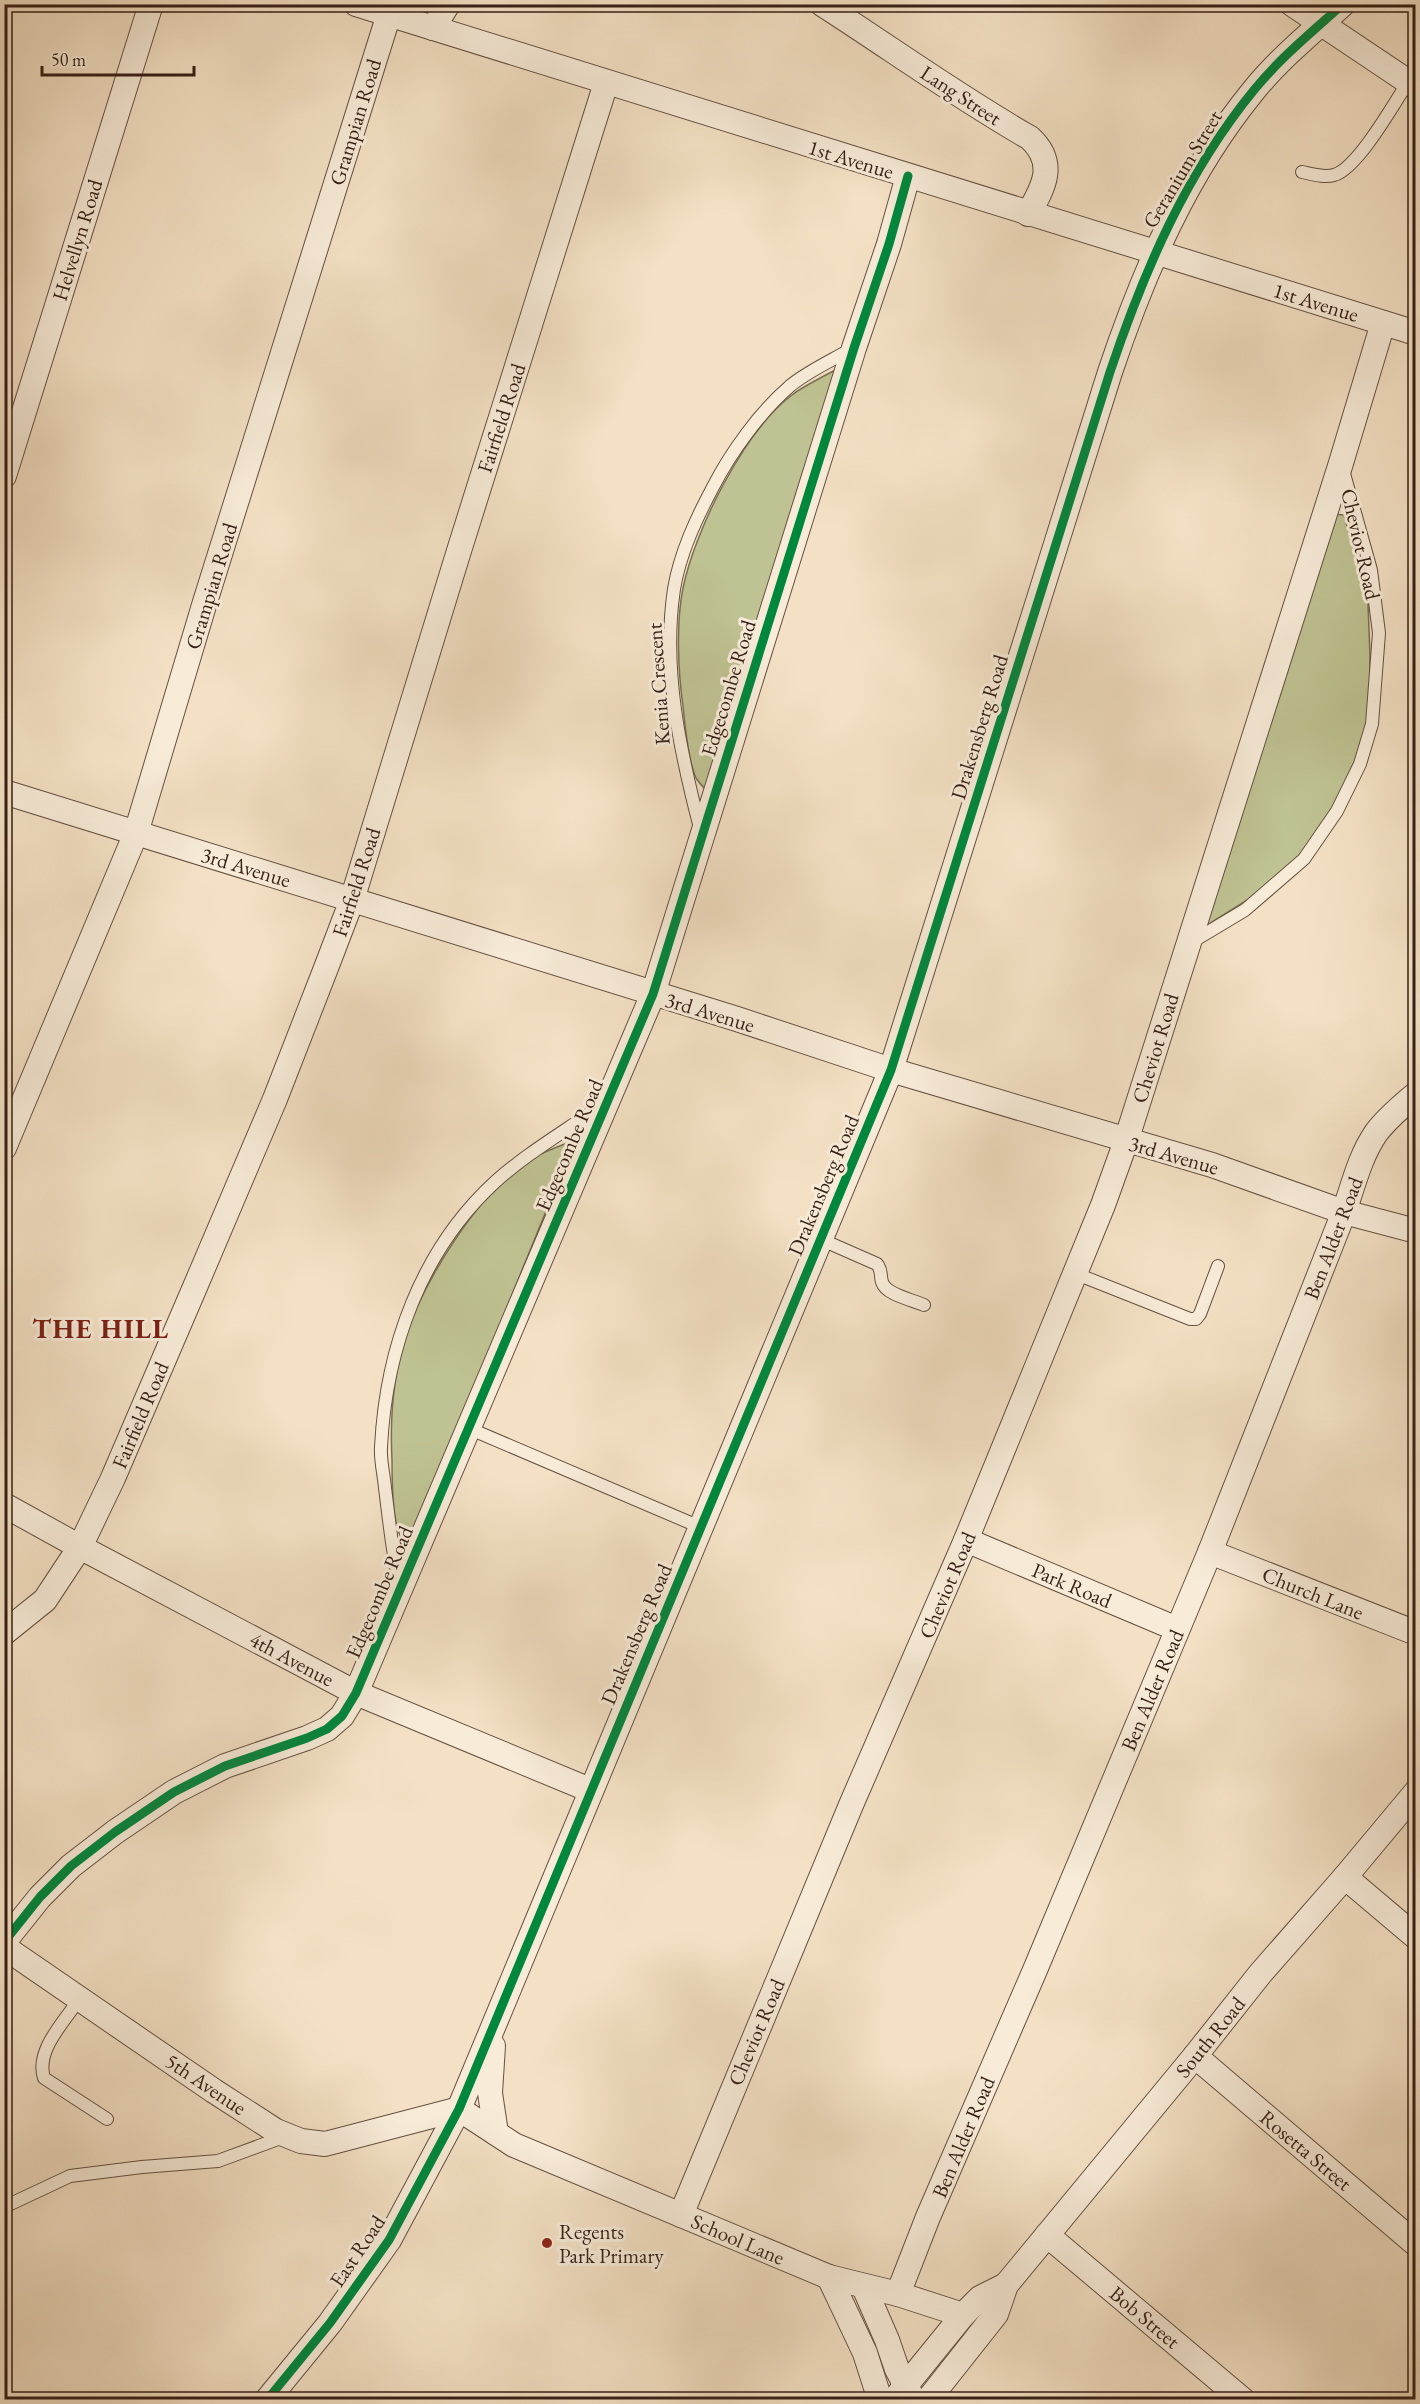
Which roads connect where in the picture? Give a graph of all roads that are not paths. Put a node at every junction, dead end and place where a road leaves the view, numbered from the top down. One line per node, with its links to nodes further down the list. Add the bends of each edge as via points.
1 (151, 4): 19 (street, Helvellyn Road)
2 (448, 4): 8 (street)
3 (822, 4): 13 (street, Lang Street, via 1037,145 1045,161 1044,180)
4 (1292, 4): 7 (street)
5 (1343, 4): 7 (street, Geranium Street)
6 (372, 9): 8 (street, 1st Avenue); 21 (street, Grampian Road, via 206,602)
7 (1322, 23): 10 (street); 14 (street, Geranium Street, via 1255,88 1224,129 1186,189)
8 (433, 28): 9 (street, 1st Avenue)
9 (606, 83): 12 (street, 1st Avenue); 23 (street, Fairfield Road)
10 (1412, 85): 11 (lane, via 1345,170 1323,176)
11 (1302, 172)
12 (908, 176): 13 (street, 1st Avenue); 17 (street, Edgecombe Road)
13 (1028, 214): 14 (street, 1st Avenue)
14 (1155, 251): 15 (street, 1st Avenue); 26 (street, Drakensberg Road, via 1110,372)
15 (1383, 322): 16 (street, 1st Avenue); 18 (street, Cheviot Road)
16 (1416, 333)
17 (854, 348): 22 (street, Edgecombe Road); 22 (lane, Kenia Crescent, via 791,385 769,409 728,458 686,544 674,588 671,644 684,769)
18 (1341, 463): 24 (street, Cheviot Road); 24 (lane, Cheviot Road, via 1371,570 1378,633 1372,724 1360,764 1336,811 1304,859 1245,910)
19 (4, 476)
20 (4, 792): 21 (street, 3rd Avenue)
21 (136, 833): 23 (street, 3rd Avenue); 30 (street, Grampian Road)
22 (701, 834): 25 (street, Edgecombe Road)
23 (352, 900): 25 (street, 3rd Avenue); 41 (street, Fairfield Road, via 270,1109)
24 (1187, 945): 29 (street, Cheviot Road)
25 (653, 994): 26 (street, 3rd Avenue); 28 (street, Edgecombe Road)
26 (891, 1070): 29 (street, 3rd Avenue); 33 (street, Drakensberg Road)
27 (1416, 1094): 31 (street, Ben Alder Road, via 1375,1134)
28 (606, 1103): 37 (street, Edgecombe Road); 43 (lane, via 494,1183 430,1262 405,1317 390,1369 381,1449)
29 (1126, 1141): 31 (street, 3rd Avenue, via 1212,1165); 35 (street, Cheviot Road)
30 (4, 1148)
31 (1344, 1212): 32 (street, 3rd Avenue); 42 (street, Ben Alder Road)
32 (1416, 1231)
33 (820, 1239): 36 (lane, via 877,1264 882,1284 888,1290); 39 (street, Drakensberg Road)
34 (1218, 1266): 35 (lane, via 1196,1319)
35 (1074, 1274): 40 (street, Cheviot Road)
36 (924, 1305)
37 (468, 1428): 39 (lane); 43 (street, Edgecombe Road)
38 (4, 1505): 41 (street, 4th Avenue)
39 (700, 1527): 48 (street, Drakensberg Road)
40 (966, 1540): 44 (street, Park Road); 62 (street, Cheviot Road)
41 (80, 1547): 46 (street, Fairfield Road, via 45,1600); 47 (street, 4th Avenue)
42 (1210, 1552): 44 (street, Ben Alder Road); 45 (street, Church Lane)
43 (400, 1589): 47 (street, Edgecombe Road)
44 (1177, 1629): 68 (street, Ben Alder Road)
45 (1415, 1631)
46 (4, 1633)
47 (356, 1693): 48 (street, 4th Avenue); 52 (street, Edgecombe Road, via 342,1716 327,1729 225,1766 174,1792 115,1832 71,1866 40,1897)
48 (590, 1790): 54 (street, Drakensberg Road)
49 (1416, 1792): 50 (street, South Road)
50 (1345, 1877): 51 (street); 55 (street, South Road)
51 (1416, 1937)
52 (4, 1944): 53 (street, 5th Avenue)
53 (80, 1998): 57 (lane, via 53,2038 41,2067 44,2078); 59 (street, 5th Avenue, via 214,2091)
54 (496, 2020): 56 (street, Drakensberg Road); 60 (street, via 490,2093)
55 (1195, 2056): 63 (street, South Road); 64 (street, Rosetta Street)
56 (459, 2109): 58 (street, East Road); 60 (street, School Lane)
57 (107, 2119)
58 (439, 2126): 59 (street, 5th Avenue, via 402,2123 325,2144); 60 (street, School Lane); 71 (street, East Road, via 389,2240 330,2323)
59 (287, 2135): 61 (lane, via 218,2161 70,2176)
60 (505, 2139): 62 (street, School Lane)
61 (4, 2207)
62 (681, 2214): 65 (street, School Lane)
63 (1047, 2235): 66 (street, South Road); 74 (street, Bob Street)
64 (1416, 2244)
65 (830, 2277): 67 (street, School Lane); 72 (street, via 865,2353)
66 (1006, 2285): 69 (street, South Road, via 980,2298); 73 (street, South Road, via 996,2314)
67 (864, 2287): 68 (street, School Lane); 70 (street)
68 (898, 2294): 69 (street, School Lane)
69 (963, 2315): 70 (street, South Road)
70 (904, 2396)
71 (267, 2400)
72 (880, 2400)
73 (928, 2400)
74 (1243, 2400)

